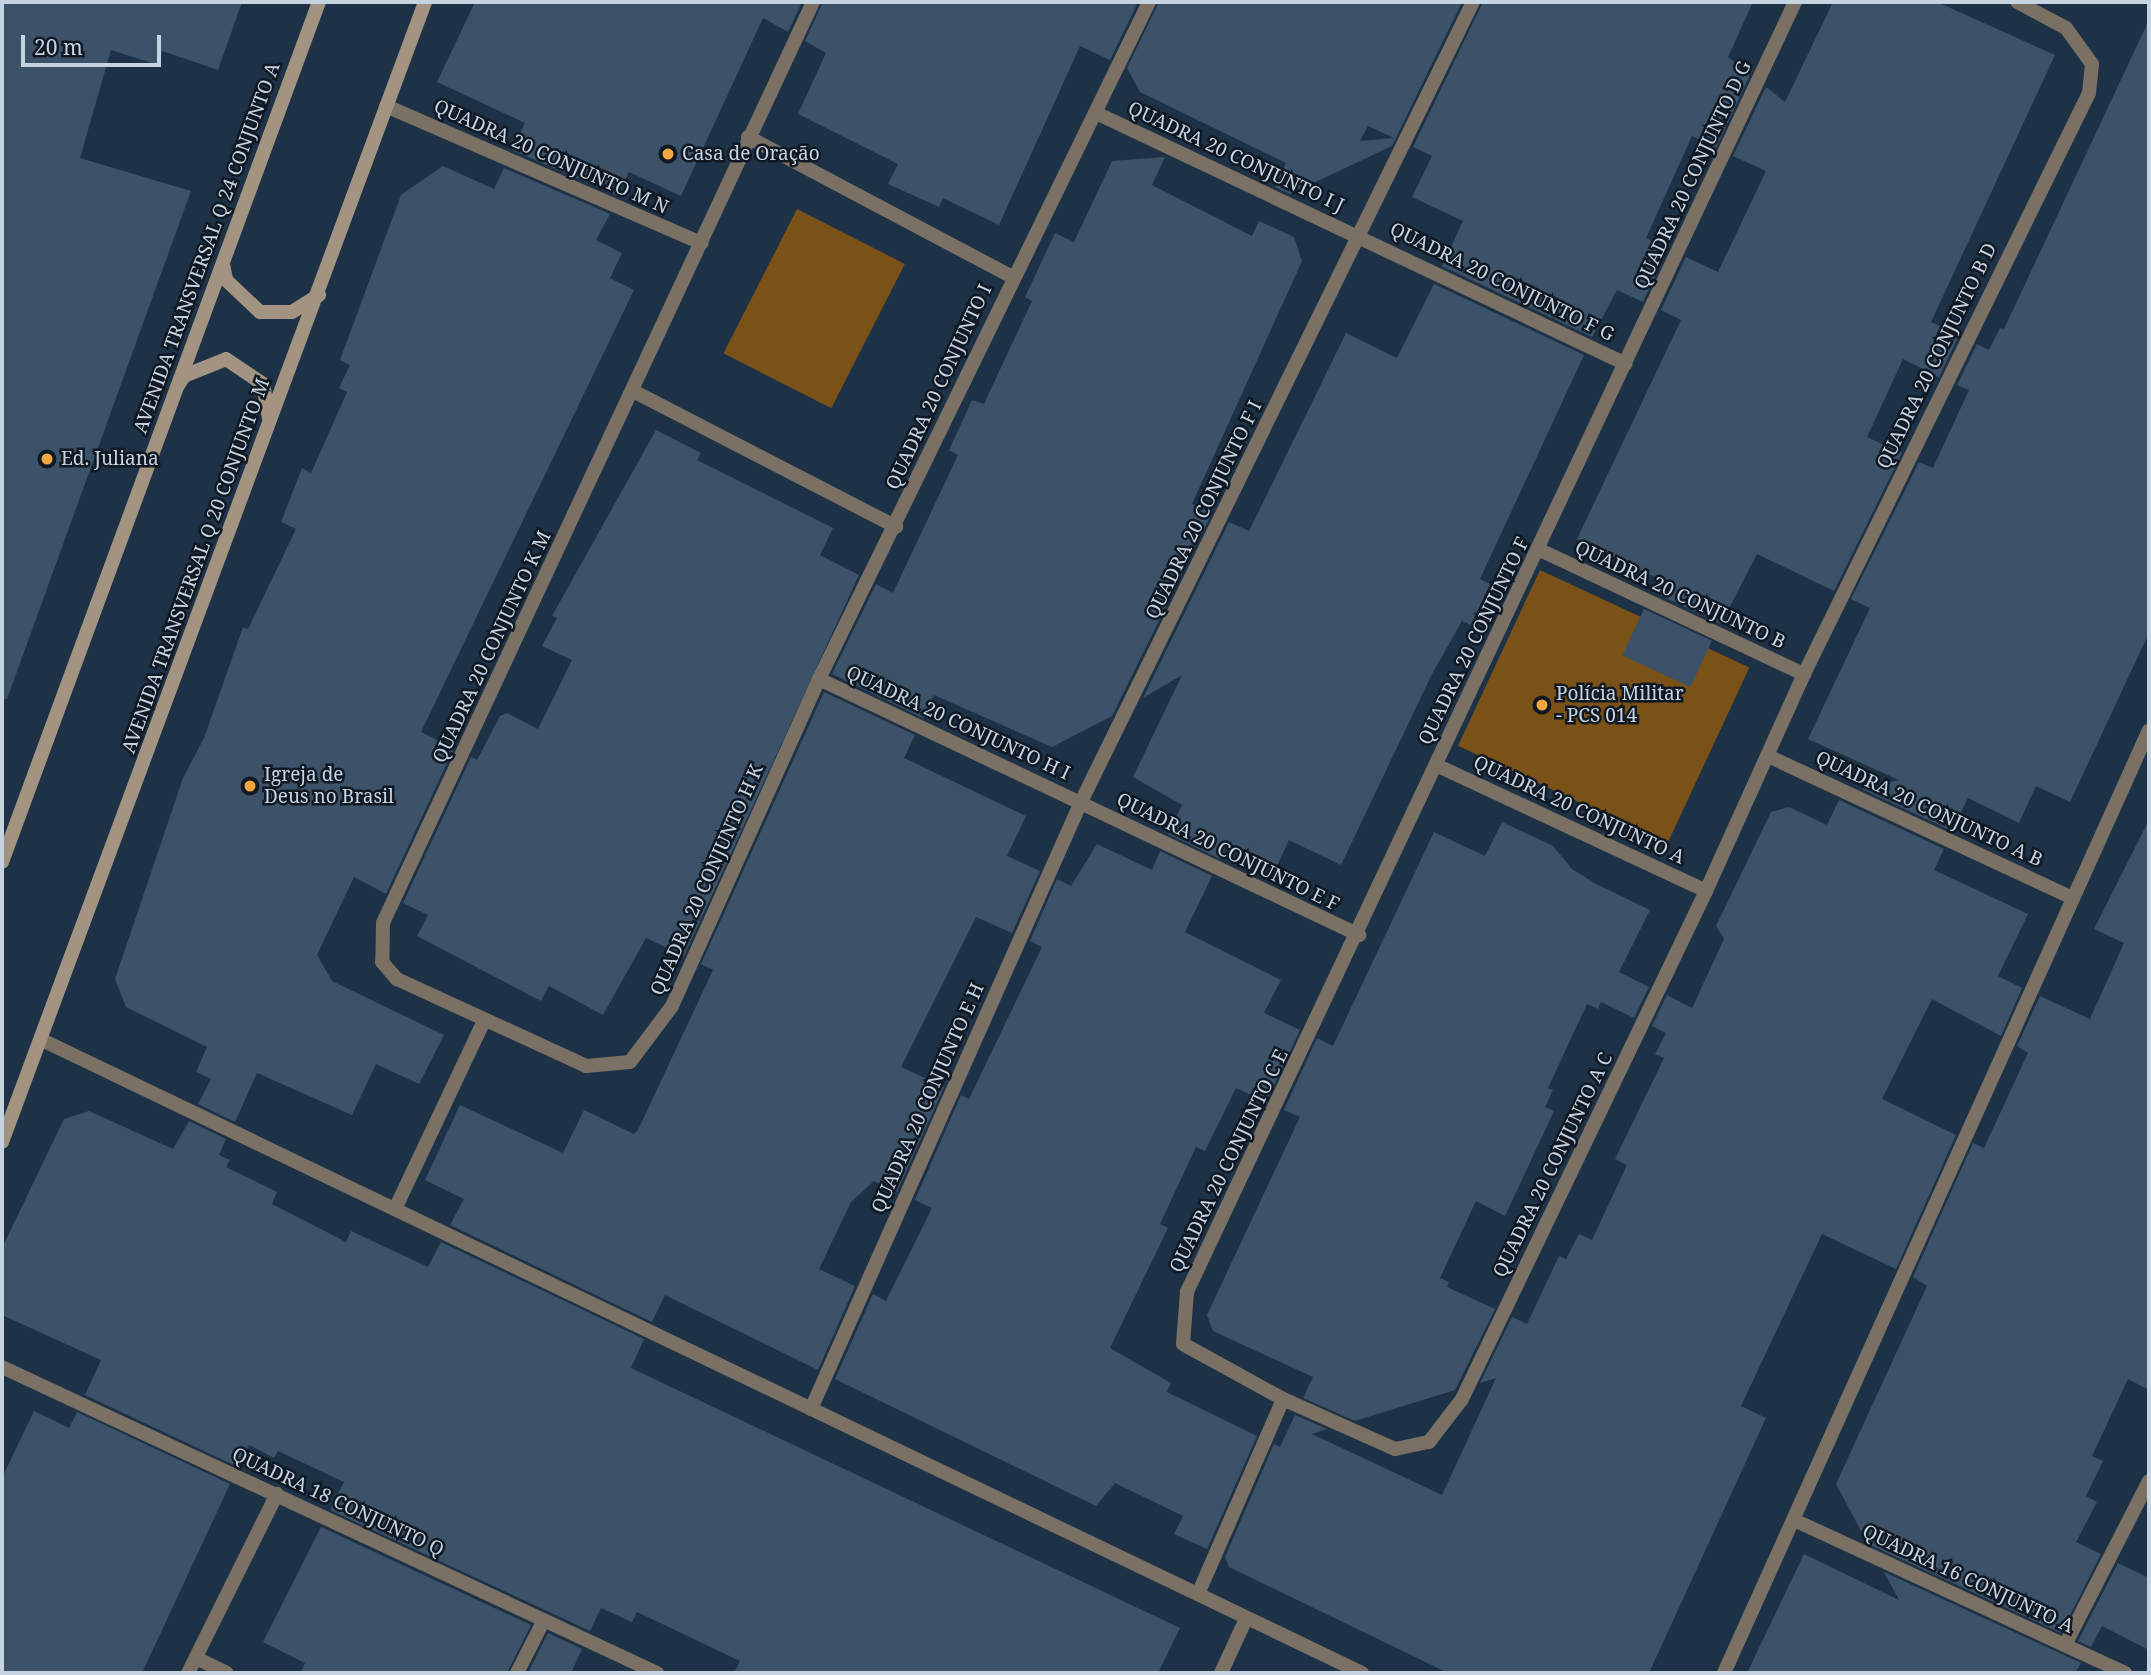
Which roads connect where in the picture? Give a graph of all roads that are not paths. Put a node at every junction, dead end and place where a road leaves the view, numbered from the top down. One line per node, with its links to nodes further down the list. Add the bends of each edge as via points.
1 (319, 2): 13 (street, AVENIDA TRANSVERSAL Q 24 CONJUNTO A)
2 (425, 2): 8 (street, AVENIDA TRANSVERSAL Q 20 CONJUNTO M)
3 (813, 2): 10 (street, QUADRA 20 CONJUNTO K M)
4 (1149, 2): 9 (street, QUADRA 20 CONJUNTO I)
5 (1473, 2): 11 (street, QUADRA 20 CONJUNTO F I)
6 (1795, 2): 16 (street, QUADRA 20 CONJUNTO D G)
7 (2017, 2): 22 (street, QUADRA 20 CONJUNTO B D, via 2066,28 2092,64 2089,93)
8 (386, 106): 12 (street, QUADRA 20 CONJUNTO M N); 15 (street, AVENIDA TRANSVERSAL Q 20 CONJUNTO M)
9 (1096, 113): 11 (street, QUADRA 20 CONJUNTO I J); 14 (street, QUADRA 20 CONJUNTO I)
10 (748, 137): 12 (street, QUADRA 20 CONJUNTO K M); 14 (street)
11 (1361, 235): 16 (street, QUADRA 20 CONJUNTO F G); 27 (street, QUADRA 20 CONJUNTO F I)
12 (701, 243): 17 (street, QUADRA 20 CONJUNTO K M)
13 (223, 264): 15 (street, via 226,280 260,312 292,312); 18 (street, AVENIDA TRANSVERSAL Q 24 CONJUNTO A)
14 (1012, 277): 20 (street, QUADRA 20 CONJUNTO I)
15 (319, 295): 19 (street, AVENIDA TRANSVERSAL Q 20 CONJUNTO M)
16 (1626, 364): 21 (street, QUADRA 20 CONJUNTO F)
17 (635, 391): 20 (street); 32 (street, QUADRA 20 CONJUNTO K M, via 383,923 382,962 397,979)
18 (172, 395): 19 (street, via 184,376 226,359 263,384 271,405); 28 (street, AVENIDA TRANSVERSAL Q 24 CONJUNTO A)
19 (267, 428): 33 (street, AVENIDA TRANSVERSAL Q 20 CONJUNTO M)
20 (896, 527): 23 (street, QUADRA 20 CONJUNTO I)
21 (1539, 550): 22 (street, QUADRA 20 CONJUNTO B); 26 (street, QUADRA 20 CONJUNTO F)
22 (1804, 674): 25 (street, QUADRA 20 CONJUNTO B D)
23 (819, 679): 27 (street, QUADRA 20 CONJUNTO H I); 32 (street, QUADRA 20 CONJUNTO H K, via 672,1006 630,1062 586,1066)
24 (2149, 730): 30 (street)
25 (1768, 756): 29 (street, QUADRA 20 CONJUNTO A C); 30 (street, QUADRA 20 CONJUNTO A B)
26 (1436, 765): 29 (street, QUADRA 20 CONJUNTO A); 31 (street, QUADRA 20 CONJUNTO F)
27 (1081, 802): 31 (street, QUADRA 20 CONJUNTO E F); 38 (street, QUADRA 20 CONJUNTO E H)
28 (2, 862)
29 (1706, 891): 37 (street, QUADRA 20 CONJUNTO A C, via 1462,1399 1429,1442 1395,1449)
30 (2073, 898): 41 (street)
31 (1359, 935): 37 (street, QUADRA 20 CONJUNTO C E, via 1187,1292 1183,1344)
32 (484, 1021): 35 (street)
33 (42, 1040): 34 (street, AVENIDA TRANSVERSAL Q 20 CONJUNTO M); 35 (street)
34 (2, 1142)
35 (396, 1207): 38 (street)
36 (2, 1367): 40 (street, QUADRA 18 CONJUNTO Q)
37 (1283, 1399): 42 (street)
38 (811, 1409): 42 (street)
39 (2149, 1481): 45 (street)
40 (277, 1494): 44 (street, QUADRA 18 CONJUNTO Q); 46 (street)
41 (1794, 1520): 45 (street, QUADRA 16 CONJUNTO A); 53 (street)
42 (1198, 1594): 43 (street)
43 (1246, 1619): 51 (street); 52 (street)
44 (544, 1620): 49 (street); 50 (street, QUADRA 18 CONJUNTO Q)
45 (2065, 1645): 54 (street, QUADRA 16 CONJUNTO A)
46 (196, 1658): 47 (street); 48 (street)
47 (188, 1673)
48 (226, 1673)
49 (517, 1673)
50 (657, 1673)
51 (1221, 1673)
52 (1362, 1673)
53 (1724, 1673)
54 (2125, 1673)

